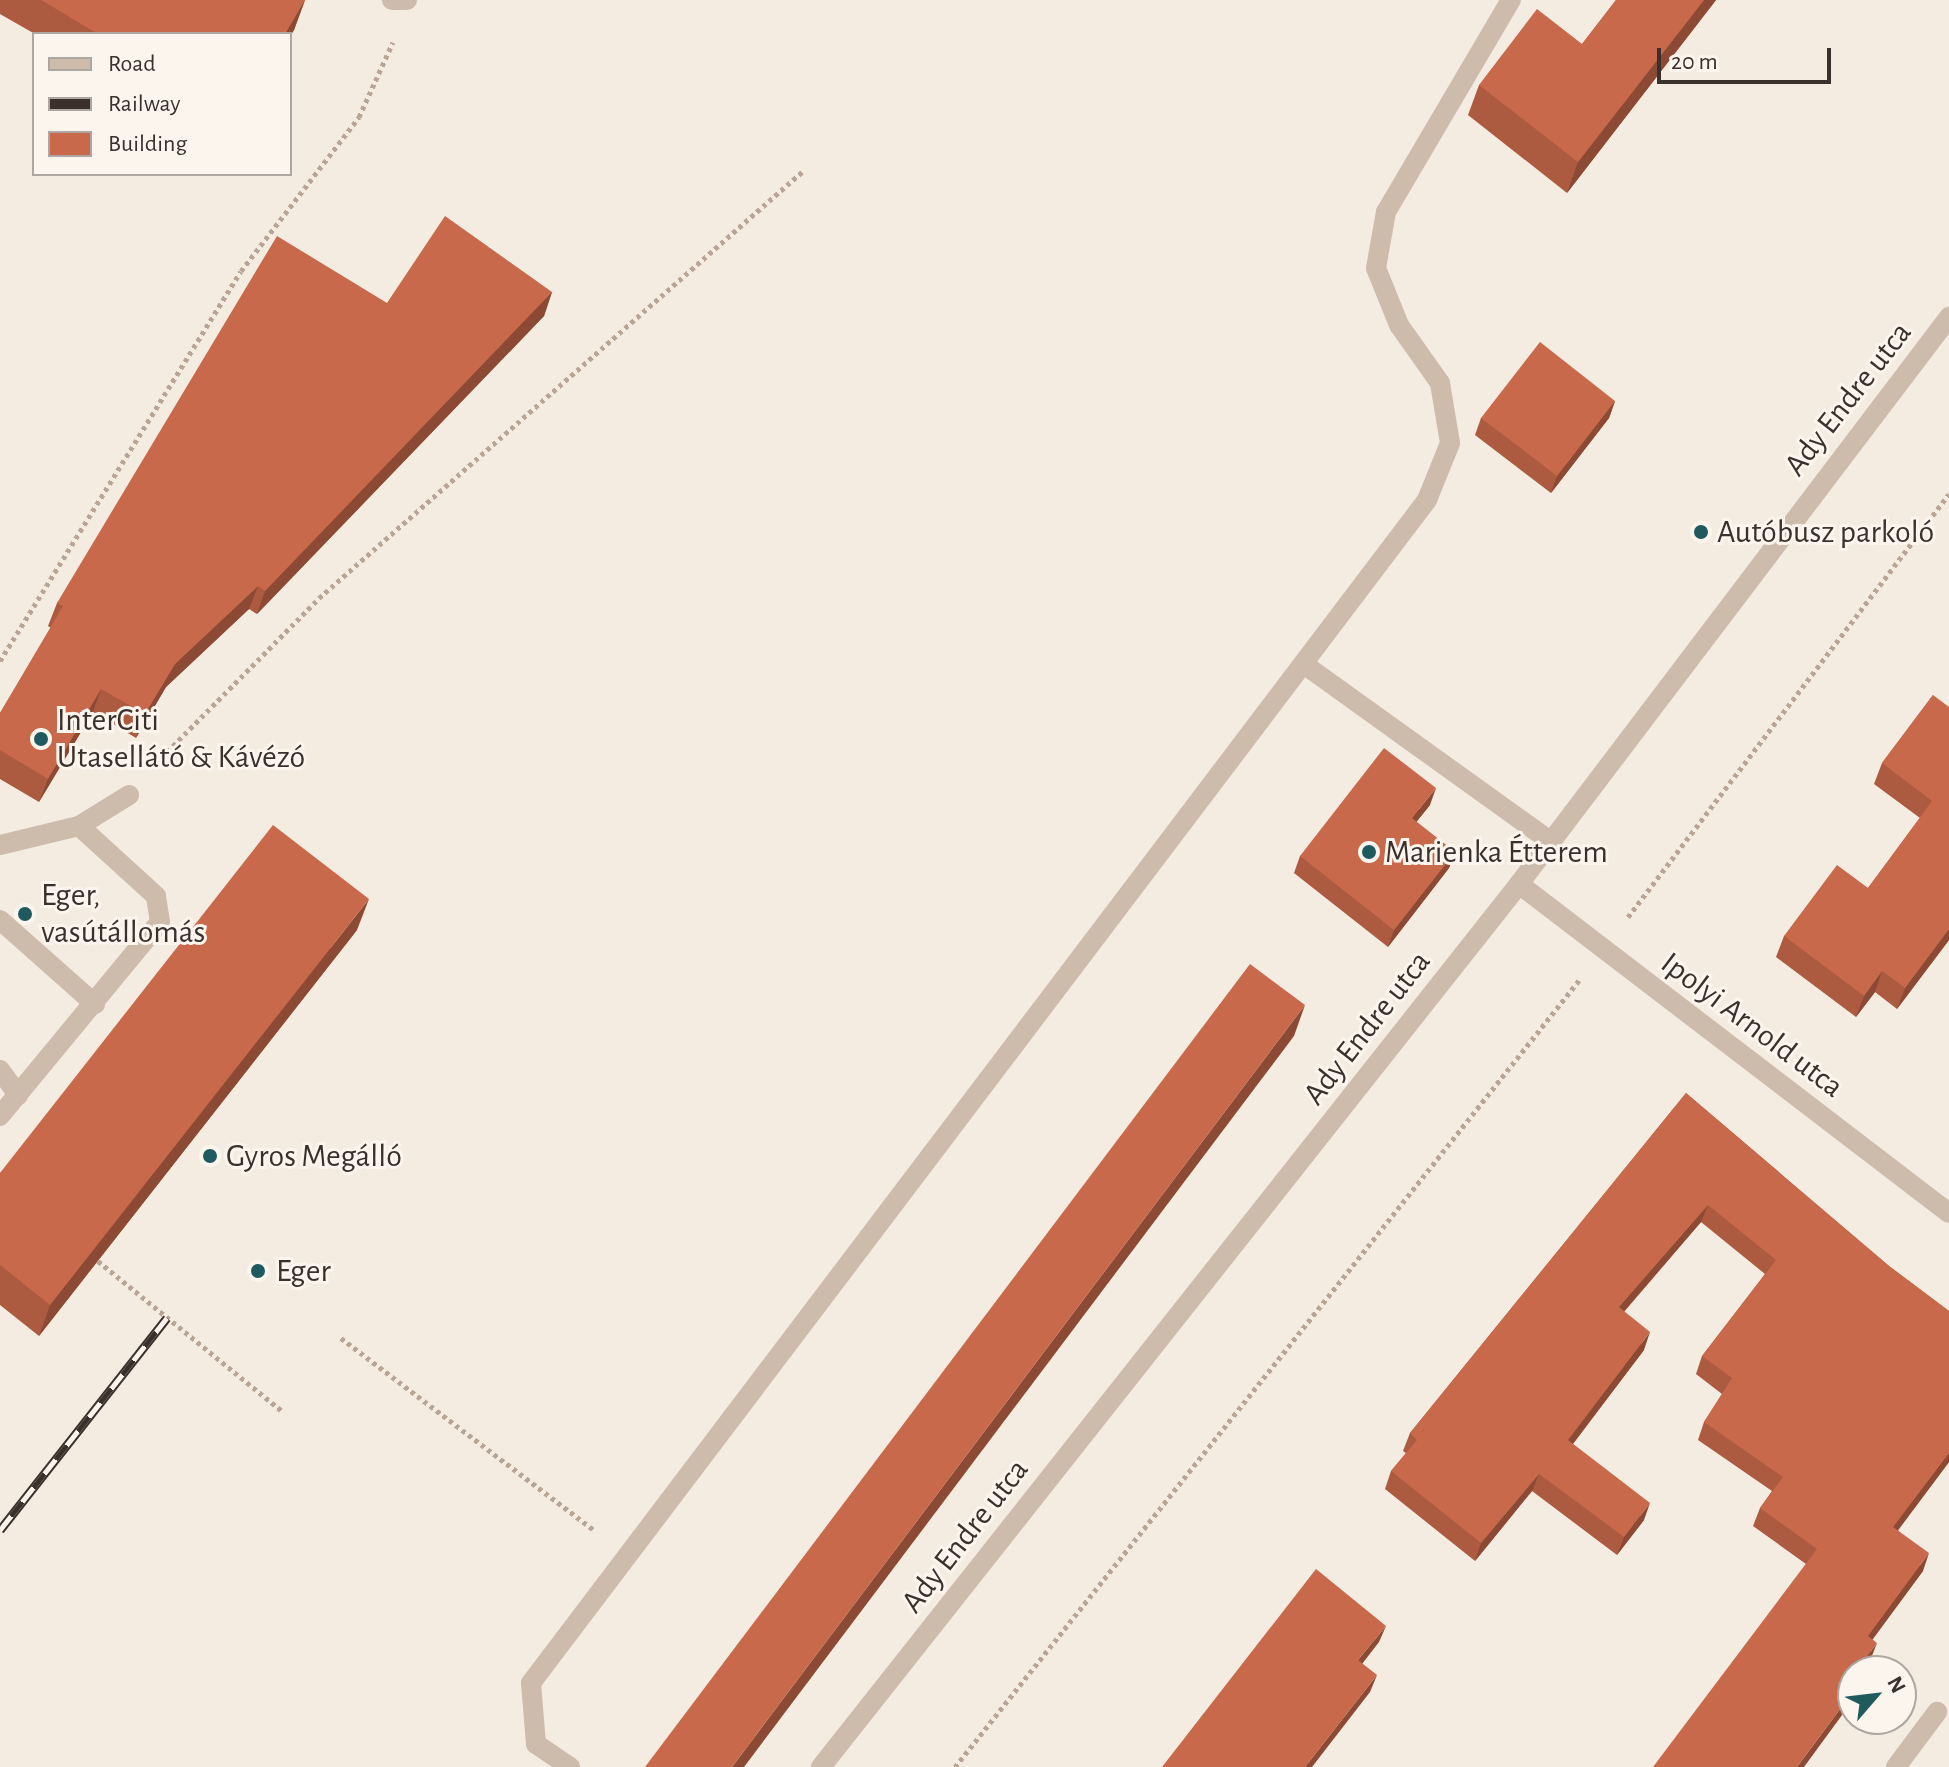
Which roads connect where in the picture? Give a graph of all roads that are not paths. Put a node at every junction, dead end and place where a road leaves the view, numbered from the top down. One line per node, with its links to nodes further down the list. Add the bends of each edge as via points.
1 (1511, 0): 3 (street, via 1386,212 1376,268 1399,325 1440,383 1450,443 1427,500)
2 (1949, 317): 6 (street, Ady Endre utca)
3 (1305, 665): 6 (street); 16 (street, via 531,1683 536,1744)
4 (129, 795): 5 (street)
5 (79, 826): 7 (street); 10 (street, via 156,896 161,913)
6 (1550, 841): 8 (street, Ady Endre utca)
7 (0, 845)
8 (1519, 884): 14 (street, Ipolyi Arnold utca); 17 (street, Ady Endre utca)
9 (0, 920): 10 (street)
10 (95, 1004): 12 (street)
11 (0, 1070): 12 (street)
12 (18, 1095): 13 (street)
13 (0, 1116)
14 (1949, 1213)
15 (1937, 1712): 18 (street)
16 (570, 1767)
17 (821, 1767)
18 (1896, 1767)

